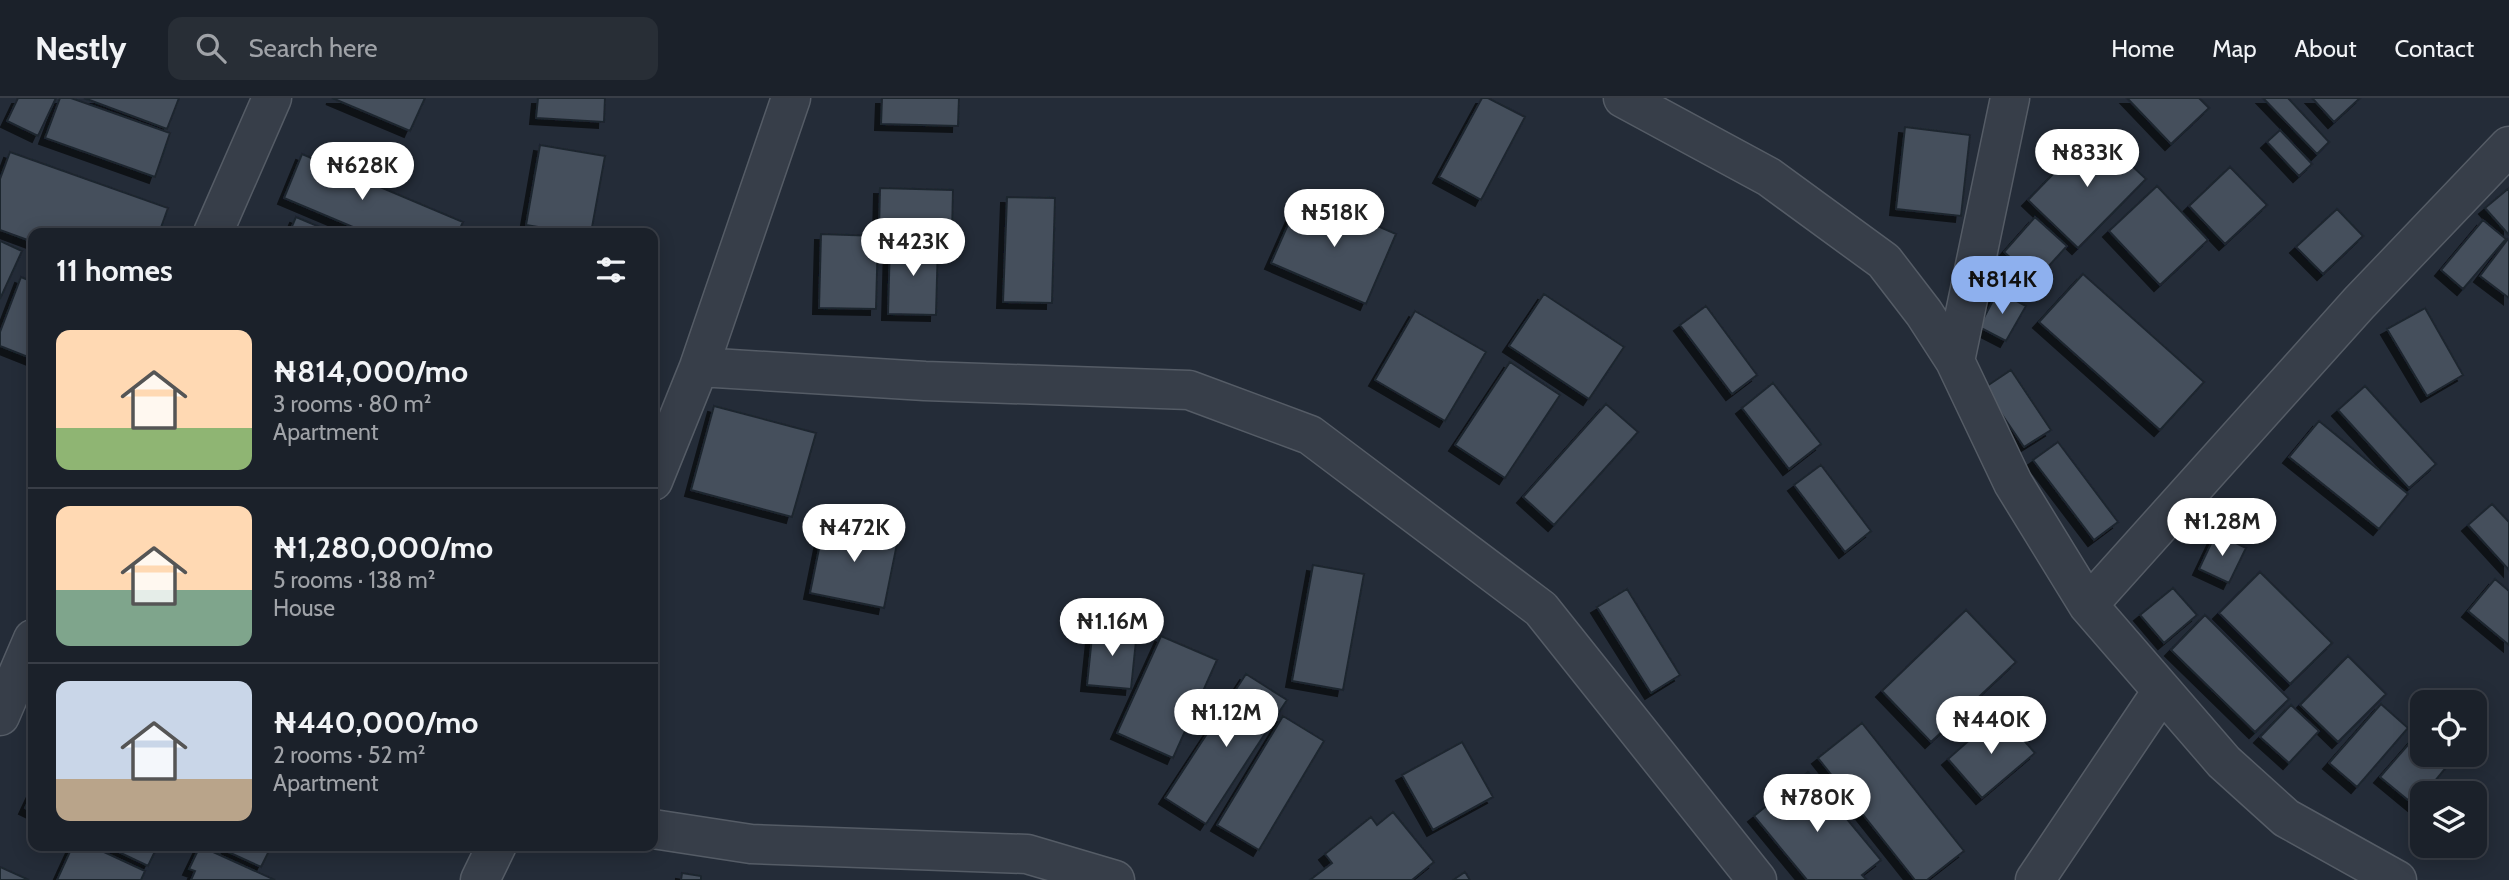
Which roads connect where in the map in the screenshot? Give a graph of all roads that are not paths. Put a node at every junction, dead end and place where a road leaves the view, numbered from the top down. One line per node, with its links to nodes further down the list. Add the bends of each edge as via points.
1 (272, 98): 6 (street)
2 (791, 98): 8 (street)
3 (1623, 98): 7 (street, via 1769,177 1884,261)
4 (2010, 98): 7 (street)
5 (2509, 146): 10 (street, via 2359,303)
6 (214, 228)
7 (1955, 361): 10 (street, via 2013,483)
8 (699, 367): 9 (street); 18 (street, via 1189,390 1310,435 1541,609)
9 (658, 469)
10 (2088, 605): 12 (street)
11 (28, 651): 13 (street)
12 (2162, 691): 19 (street); 20 (street, via 2224,762 2286,818)
13 (0, 716)
14 (658, 830): 17 (street, via 751,844 1027,854)
15 (494, 851): 16 (street)
16 (480, 880)
17 (1115, 880)
18 (1757, 880)
19 (2035, 880)
20 (2398, 880)

